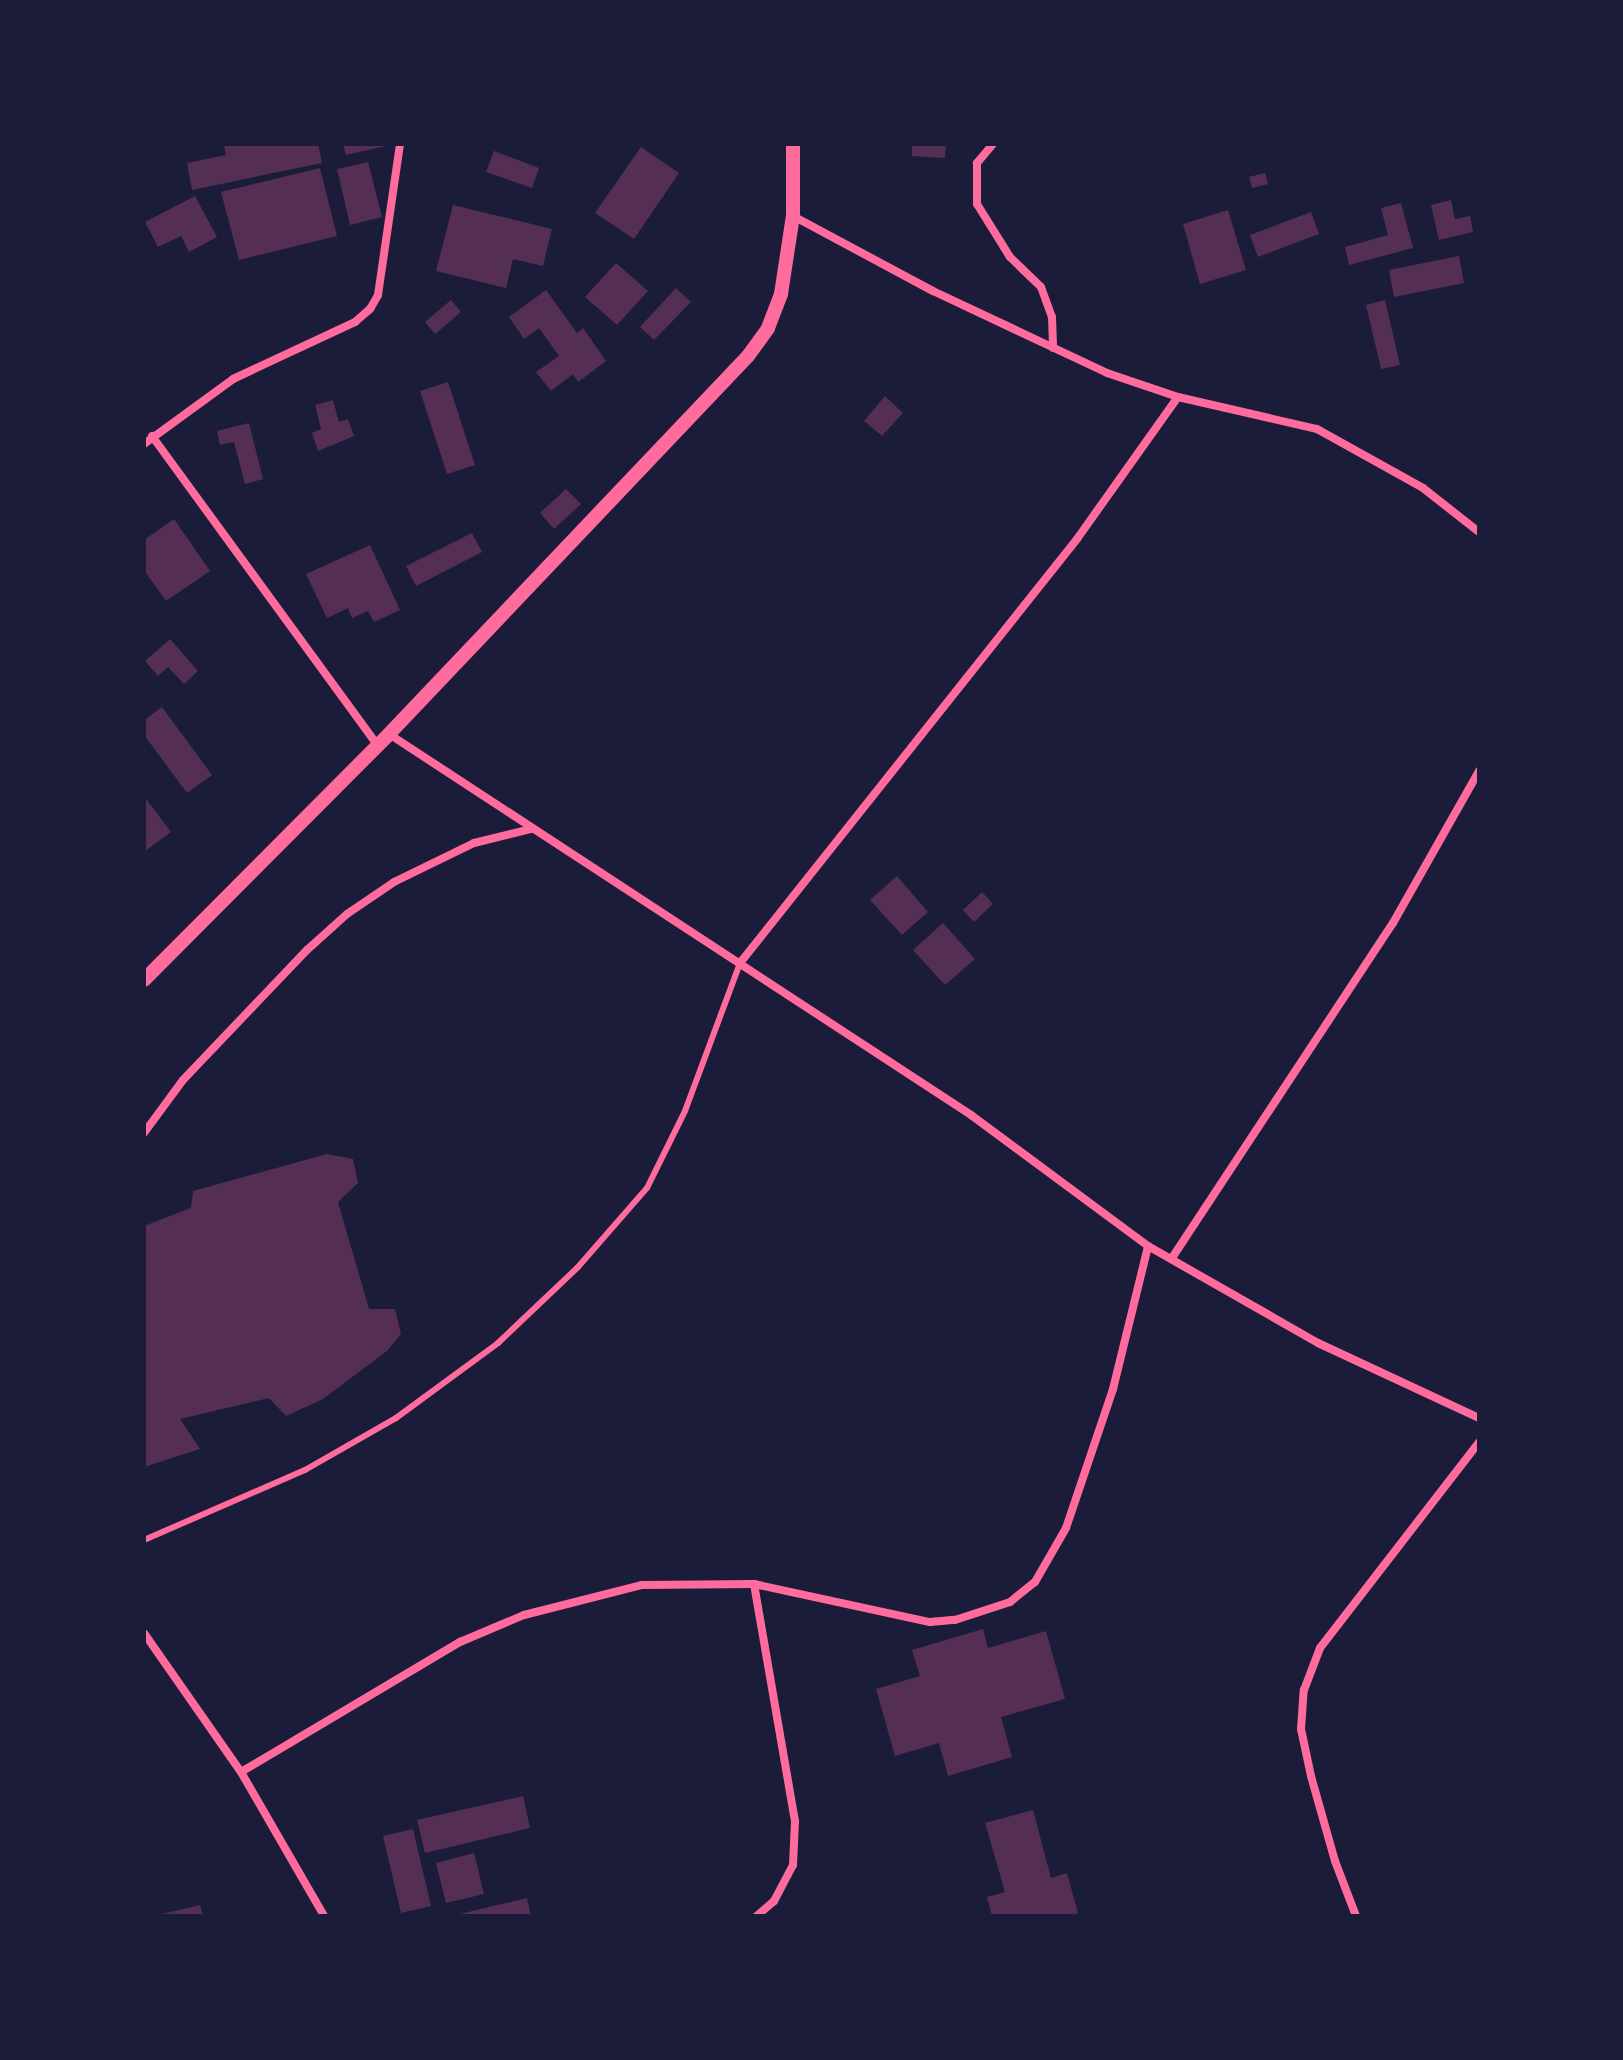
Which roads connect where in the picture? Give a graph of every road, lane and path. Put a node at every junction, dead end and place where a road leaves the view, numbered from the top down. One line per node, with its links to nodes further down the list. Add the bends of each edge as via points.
1 (400, 144): 7 (street, via 378,295 370,309 342,328 233,379)
2 (793, 144): 4 (street)
3 (993, 144): 5 (street, via 977,163 977,204 1010,257 1041,287 1052,317)
4 (793, 216): 5 (street); 10 (street, via 781,294 768,328 748,356)
5 (1053, 348): 6 (street)
6 (1178, 397): 9 (street, via 1317,429 1423,488); 14 (street, via 1077,539)
7 (152, 436): 8 (street); 11 (street)
8 (144, 444)
9 (1478, 530)
10 (389, 734): 11 (street); 13 (street)
11 (377, 745): 15 (street)
12 (1479, 771): 18 (street, via 1393,923)
13 (531, 829): 14 (street); 16 (street, via 474,843 394,882 347,914 183,1080)
14 (740, 963): 17 (street, via 971,1115); 21 (lane, via 685,1111 647,1188 578,1267 498,1343 396,1418 305,1470)
15 (144, 980)
16 (144, 1133)
17 (1148, 1246): 18 (street); 22 (street, via 1091,1460 1055,1550 1025,1592 987,1611 930,1622)
18 (1172, 1258): 19 (street, via 1318,1343)
19 (1479, 1418)
20 (1479, 1442): 27 (street, via 1320,1648 1304,1690 1301,1729 1311,1776)
21 (144, 1540)
22 (754, 1584): 24 (street, via 642,1585 524,1615 460,1642); 26 (street, via 795,1821 793,1865 774,1901)
23 (144, 1633): 24 (street)
24 (241, 1772): 25 (street)
25 (324, 1916)
26 (757, 1916)
27 (1356, 1916)

